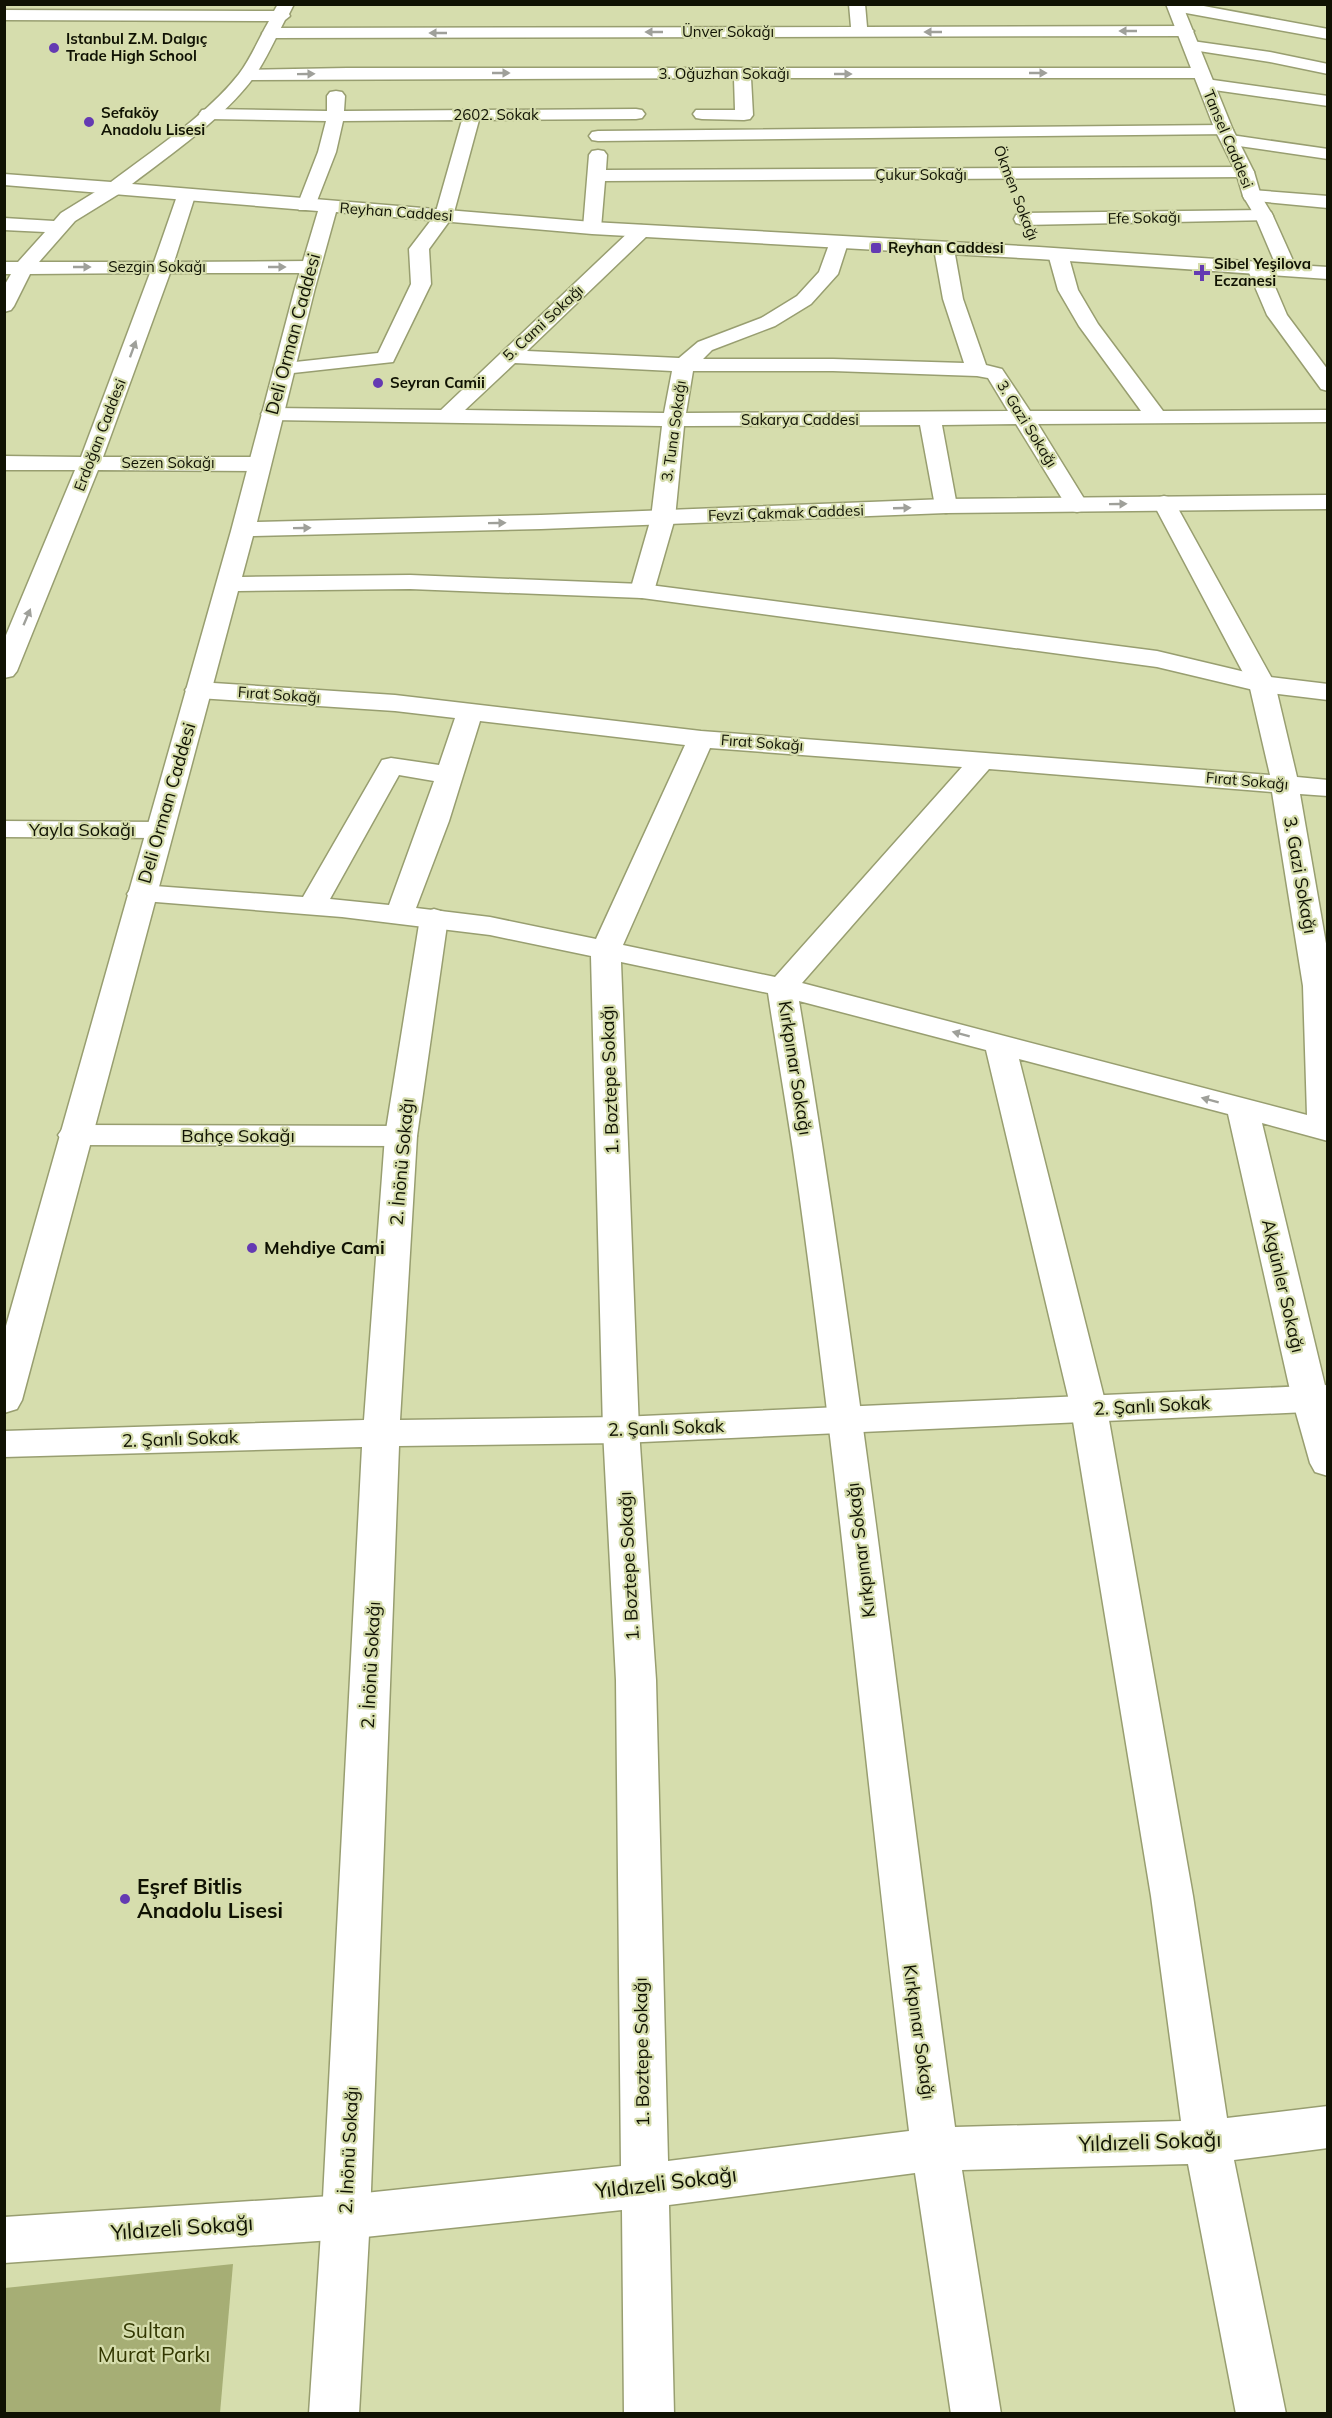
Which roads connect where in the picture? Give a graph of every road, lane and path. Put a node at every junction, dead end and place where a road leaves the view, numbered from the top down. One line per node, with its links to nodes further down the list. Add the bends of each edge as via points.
1 (857, 4): 9 (street)
2 (1174, 5): 11 (street); 12 (street, Tansel Caddesi)
3 (287, 12): 4 (street); 10 (street)
4 (4, 15)
5 (542, 16): 6 (street)
6 (602, 17)
7 (360, 24): 8 (street, Ünver Sokağı, one-way to 7); 10 (street, Ünver Sokağı); 14 (street, Deli Orman Caddesi)
8 (793, 32): 9 (street, Ünver Sokağı); 16 (street)
9 (860, 32): 12 (street, Ünver Sokağı, one-way to 9)
10 (270, 33): 17 (street)
11 (1328, 34)
12 (1189, 39): 13 (street, Ünver Sokağı); 18 (street, Tansel Caddesi)
13 (1328, 69)
14 (347, 73): 15 (street, 3. Oğuzhan Sokağı, one-way to 15); 17 (street, 3. Oğuzhan Sokağı, one-way to 14); 25 (street, Deli Orman Caddesi, via 336,94)
15 (742, 74): 16 (street, 3. Oğuzhan Sokağı); 23 (street, via 744,115)
16 (799, 74): 18 (street, 3. Oğuzhan Sokağı, one-way to 18)
17 (247, 75): 20 (street)
18 (1203, 79): 19 (street, 3. Oğuzhan Sokağı); 27 (street, Tansel Caddesi)
19 (1328, 101)
20 (208, 114): 25 (street, 2602. Sokak); 34 (street)
21 (583, 114): 22 (street, 2602. Sokak); 24 (street, 2602. Sokak); 28 (street)
22 (652, 114)
23 (686, 114)
24 (472, 115): 25 (street, 2602. Sokak); 39 (street)
25 (337, 116): 38 (street, Deli Orman Caddesi)
26 (993, 133): 27 (street); 28 (street); 31 (street, Ökmen Sokağı)
27 (1227, 135): 29 (street); 30 (street, Tansel Caddesi)
28 (598, 136): 32 (street)
29 (1328, 154)
30 (1245, 172): 31 (street, Çukur Sokağı); 36 (street, Tansel Caddesi)
31 (1010, 175): 32 (street, Çukur Sokağı); 41 (street, Ökmen Sokağı)
32 (597, 176): 44 (street)
33 (4, 179): 34 (street, Reyhan Caddesi)
34 (115, 188): 35 (street, Reyhan Caddesi); 43 (street, via 68,217)
35 (186, 196): 38 (street, Reyhan Caddesi); 51 (street, Erdoğan Caddesi)
36 (1252, 196): 37 (street); 40 (street, Tansel Caddesi)
37 (1328, 202)
38 (317, 206): 39 (street, Reyhan Caddesi); 49 (street, Deli Orman Caddesi)
39 (444, 216): 44 (street, Reyhan Caddesi); 58 (street, via 419,249 422,284 386,358)
40 (1264, 216): 41 (street, Efe Sokağı); 53 (street, Tansel Caddesi)
41 (1023, 219): 48 (street, Ökmen Sokağı)
42 (4, 224): 43 (street)
43 (59, 227): 50 (street)
44 (592, 228): 45 (street, Reyhan Caddesi)
45 (641, 231): 46 (street, Reyhan Caddesi); 56 (street, 5. Cami Sokağı)
46 (838, 243): 47 (street, Reyhan Caddesi); 57 (street, 3. Tuna Sokağı, via 828,274 804,300 768,322 705,346)
47 (944, 249): 48 (street, Reyhan Caddesi); 59 (street, 3. Gazi Sokağı, via 953,299)
48 (1049, 254): 52 (street, Reyhan Caddesi); 64 (street, Ökmen Sokağı, via 1089,326)
49 (309, 267): 51 (street, Sezgin Sokağı, one-way to 49); 58 (street, Deli Orman Caddesi)
50 (14, 268): 51 (street, Sezgin Sokağı, one-way to 51); 55 (street)
51 (163, 268): 69 (street, Erdoğan Caddesi, one-way to 51)
52 (1257, 268): 53 (street, Reyhan Caddesi); 60 (street, via 1289,334)
53 (1288, 270): 54 (street, Reyhan Caddesi)
54 (1328, 273)
55 (4, 306)
56 (508, 356): 57 (street); 63 (street, 5. Cami Sokağı)
57 (684, 365): 59 (street); 67 (street, 3. Tuna Sokağı)
58 (284, 368): 61 (street, Deli Orman Caddesi)
59 (977, 370): 66 (street, 3. Gazi Sokağı, via 995,373)
60 (1328, 385)
61 (272, 414): 63 (street, Sakarya Caddesi); 70 (street, Deli Orman Caddesi)
62 (1328, 416): 64 (street, Sakarya Caddesi)
63 (446, 417): 67 (street, Sakarya Caddesi)
64 (1157, 417): 66 (street, Sakarya Caddesi)
65 (930, 419): 66 (street, Sakarya Caddesi); 67 (street, Sakarya Caddesi); 74 (street)
66 (1025, 419): 73 (street, 3. Gazi Sokağı)
67 (674, 420): 75 (street, 3. Tuna Sokağı)
68 (4, 463): 69 (street, Sezen Sokağı)
69 (91, 463): 70 (street, Sezen Sokağı); 79 (street, Erdoğan Caddesi, one-way to 69)
70 (260, 464): 76 (street, Deli Orman Caddesi)
71 (1328, 502): 72 (street, Fevzi Çakmak Caddesi)
72 (1164, 503): 73 (street, Fevzi Çakmak Caddesi, one-way to 72); 80 (street, 3. Gazi Sokağı)
73 (1077, 505): 74 (street, Fevzi Çakmak Caddesi)
74 (946, 506): 75 (street, Fevzi Çakmak Caddesi, one-way to 74)
75 (663, 518): 76 (street, Fevzi Çakmak Caddesi, one-way to 75); 78 (street, 3. Tuna Sokağı)
76 (244, 529): 77 (street, Deli Orman Caddesi)
77 (228, 584): 78 (street, via 410,582); 81 (street, Deli Orman Caddesi)
78 (642, 591): 80 (street, via 1156,659)
79 (4, 671)
80 (1262, 684): 82 (street); 87 (street, 3. Gazi Sokağı)
81 (198, 690): 83 (street, Fırat Sokağı); 90 (street, Deli Orman Caddesi)
82 (1328, 692)
83 (470, 711): 84 (street, Fırat Sokağı); 86 (street, 2. İnönü Sokağı)
84 (701, 739): 85 (street, Fırat Sokağı); 94 (street, 1. Boztepe Sokağı)
85 (983, 760): 87 (street, Fırat Sokağı); 95 (street, Kırkpınar Sokağı)
86 (449, 775): 92 (street, via 391,766); 93 (street, 2. İnönü Sokağı)
87 (1284, 784): 88 (street, Fırat Sokağı); 98 (street, 3. Gazi Sokağı, via 1318,986)
88 (1328, 788)
89 (4, 829): 90 (street, Yayla Sokağı)
90 (159, 830): 91 (street, Deli Orman Caddesi)
91 (141, 894): 92 (street); 99 (street, Deli Orman Caddesi)
92 (312, 906): 93 (street)
93 (417, 916): 94 (street, via 490,926); 100 (street, 2. İnönü Sokağı)
94 (606, 950): 95 (street); 105 (street, 1. Boztepe Sokağı)
95 (782, 987): 96 (street, one-way to 95); 104 (street, Kırkpınar Sokağı)
96 (1000, 1045): 97 (street, one-way to 96); 103 (street)
97 (1242, 1108): 98 (street); 101 (street, Akgünler Sokağı)
98 (1325, 1130)
99 (74, 1135): 100 (street, Bahçe Sokağı); 102 (street, Deli Orman Caddesi)
100 (401, 1136): 106 (street, 2. İnönü Sokağı)
101 (1318, 1399): 103 (street, 2. Şanlı Sokak); 108 (street, Akgünler Sokağı)
102 (4, 1400)
103 (1089, 1409): 104 (street, 2. Şanlı Sokak); 110 (street, via 1173,1896)
104 (846, 1420): 105 (street, 2. Şanlı Sokak); 111 (street, Kırkpınar Sokağı)
105 (621, 1430): 106 (street, 2. Şanlı Sokak); 112 (street, 1. Boztepe Sokağı, via 636,1680)
106 (381, 1433): 107 (street, 2. Şanlı Sokak); 113 (street, 2. İnönü Sokağı)
107 (4, 1444)
108 (1328, 1463)
109 (1328, 2127): 110 (street, Yıldızeli Sokağı)
110 (1207, 2142): 111 (street, Yıldızeli Sokağı); 118 (street)
111 (935, 2149): 112 (street, Yıldızeli Sokağı); 117 (street, Kırkpınar Sokağı)
112 (645, 2186): 113 (street, Yıldızeli Sokağı); 116 (street, 1. Boztepe Sokağı)
113 (346, 2217): 114 (street, Yıldızeli Sokağı); 115 (street, 2. İnönü Sokağı)
114 (4, 2240)
115 (334, 2414)
116 (649, 2414)
117 (976, 2414)
118 (1262, 2414)

